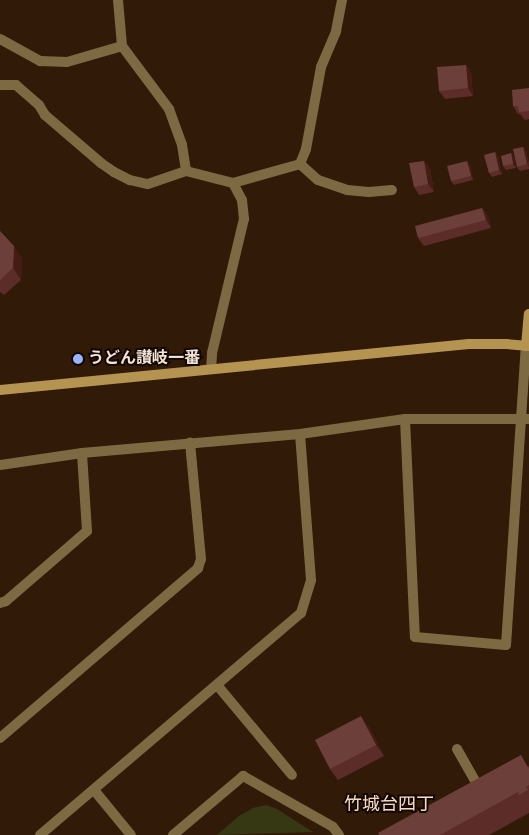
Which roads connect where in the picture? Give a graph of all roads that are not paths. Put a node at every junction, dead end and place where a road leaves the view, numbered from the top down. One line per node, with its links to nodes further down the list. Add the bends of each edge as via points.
1 (118, 0): 4 (street)
2 (342, 0): 6 (street, via 336,31 321,67 306,149)
3 (0, 39): 4 (street, via 40,60 67,62)
4 (122, 46): 7 (street, via 169,109 182,145)
5 (1, 85): 7 (street, via 16,85 27,93 46,115 114,172 130,180 148,184)
6 (300, 164): 8 (street); 9 (street, via 318,180 347,190)
7 (186, 171): 8 (street)
8 (233, 184): 12 (street, via 242,200 244,219)
9 (392, 190)
10 (529, 314): 11 (street)
11 (528, 346): 12 (street, via 469,344); 15 (street)
12 (211, 369): 13 (street)
13 (0, 390)
14 (405, 419): 15 (street); 15 (street, via 415,637 506,645); 16 (street)
15 (525, 419)
16 (300, 434): 17 (street); 21 (street, via 311,580 301,614)
17 (190, 443): 18 (street); 22 (street, via 201,559 198,568)
18 (82, 453): 19 (street); 20 (street, via 87,531 6,601)
19 (0, 465)
20 (0, 602)
21 (217, 685): 24 (street); 26 (street)
22 (0, 738)
23 (457, 749): 25 (street)
24 (292, 776)
25 (477, 786)
26 (94, 790): 27 (street); 28 (street)
27 (40, 835)
28 (131, 835)
29 (173, 835): 30 (street, via 243,776 333,827)
30 (339, 835)

